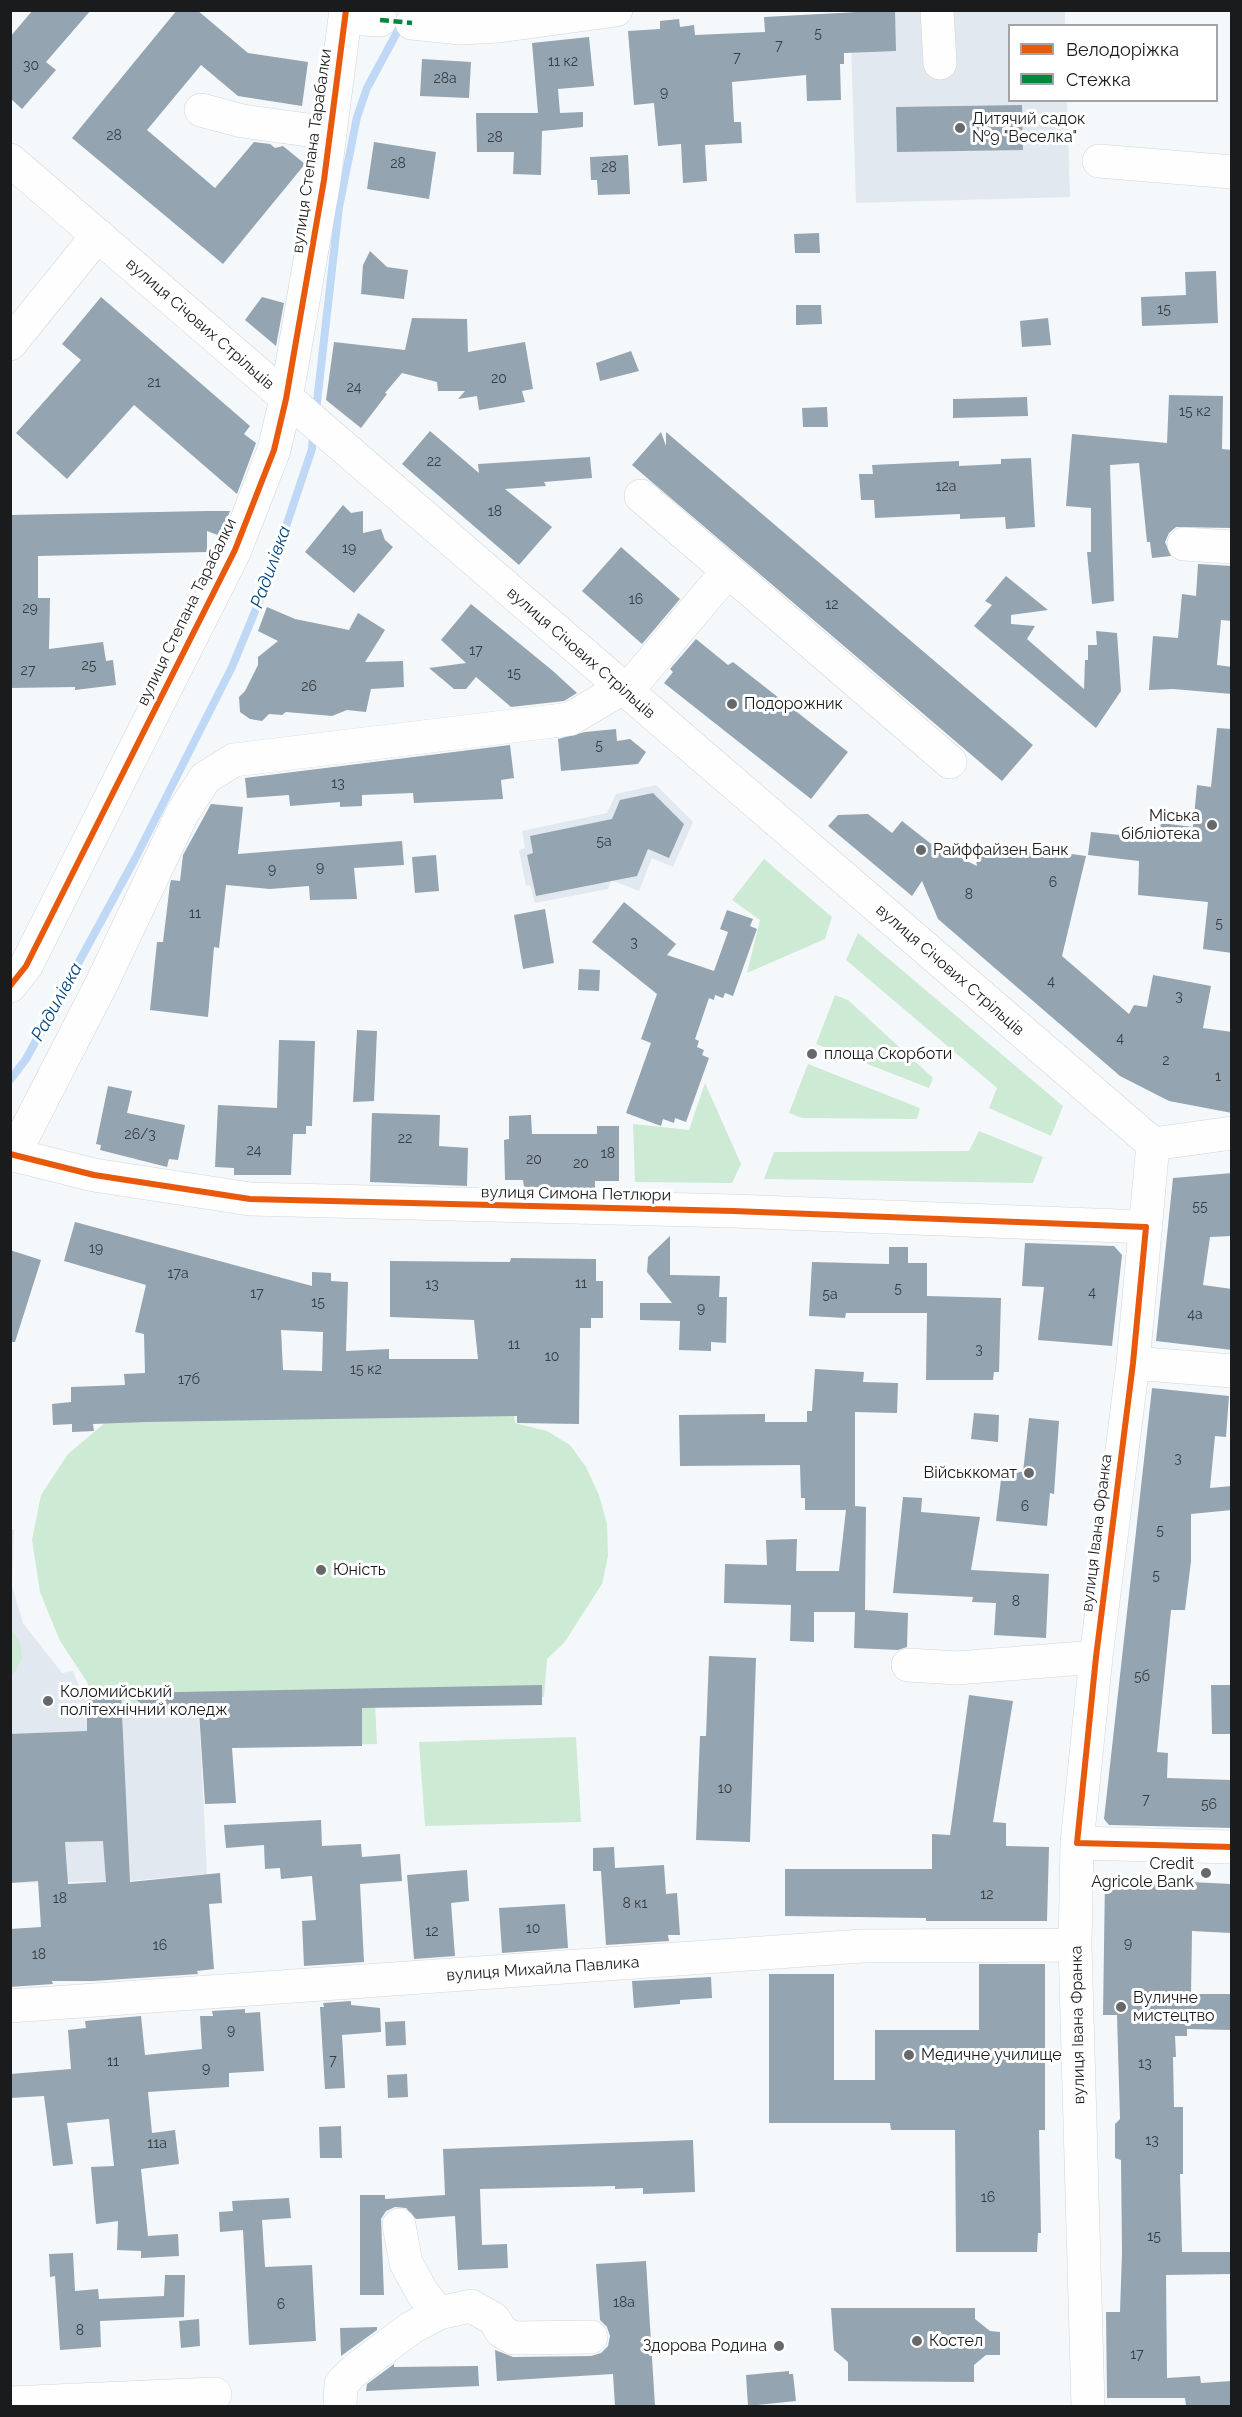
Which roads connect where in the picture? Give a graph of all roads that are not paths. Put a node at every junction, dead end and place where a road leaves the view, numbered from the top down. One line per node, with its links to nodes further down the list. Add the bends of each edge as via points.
1 (616, 10): 3 (street, via 460,28)
2 (937, 10): 4 (street)
3 (345, 14): 6 (street, вулиця Степана Тарабалки)
4 (940, 63)
5 (201, 110): 6 (street, via 242,121)
6 (330, 133): 12 (street, вулиця Степана Тарабалки)
7 (10, 160): 10 (street, вулиця Січових Стрільців)
8 (1099, 161): 9 (street)
9 (1232, 172)
10 (98, 235): 11 (street); 12 (street, вулиця Січових Стрільців)
11 (10, 344)
12 (294, 405): 17 (street, вулиця Січових Стрільців); 19 (street, вулиця Степана Тарабалки, via 236,550 26,966)
13 (641, 496): 16 (street)
14 (1184, 544): 15 (street)
15 (1232, 547)
16 (728, 571): 17 (street, via 636,680); 18 (street)
17 (621, 687): 21 (street, вулиця Січових Стрільців); 22 (street, via 570,718 304,749 234,760 219,767 205,778 182,814 102,983)
18 (950, 762)
19 (10, 986)
20 (1232, 1133): 21 (street)
21 (1153, 1144): 23 (street, вулиця Івана Франка)
22 (12, 1154): 23 (street, вулиця Симона Петлюри, via 94,1175 250,1199 733,1211)
23 (1146, 1227): 24 (street, вулиця Івана Франка)
24 (1132, 1363): 25 (street); 26 (street, вулиця Івана Франка)
25 (1232, 1371)
26 (1096, 1657): 27 (street, via 957,1668); 28 (street, вулиця Івана Франка)
27 (908, 1665)
28 (1077, 1843): 29 (street); 30 (street, вулиця Івана Франка)
29 (1232, 1847)
30 (1075, 1945): 31 (street, вулиця Михайла Павлика, via 862,1946); 38 (street, вулиця Івана Франка)
31 (10, 2006)
32 (399, 2225): 33 (street, via 406,2263)
33 (439, 2313): 34 (street, via 471,2306 494,2319 501,2331 513,2338); 37 (street, via 411,2328 355,2370 341,2384)
34 (591, 2337)
35 (215, 2394): 36 (street)
36 (10, 2403)
37 (340, 2406)
38 (1088, 2406)

